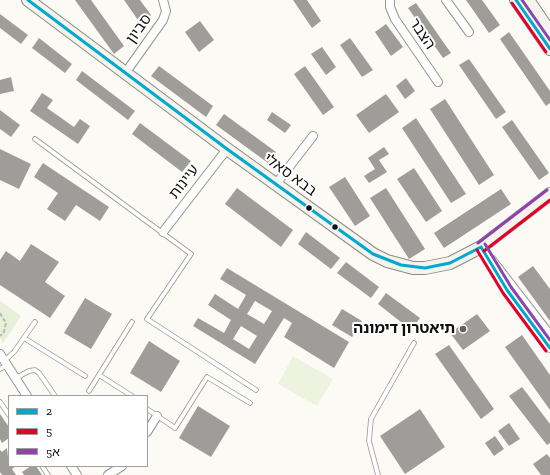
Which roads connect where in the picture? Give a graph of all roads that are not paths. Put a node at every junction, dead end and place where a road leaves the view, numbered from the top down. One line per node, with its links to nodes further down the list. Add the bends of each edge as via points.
1 (28, 0): 10 (street, בבא סאלי)
2 (162, 0): 10 (street, סביון, via 166,11 163,20)
3 (390, 0): 11 (street, הצבר, via 395,19)
4 (446, 0): 7 (street)
5 (516, 0): 9 (street)
6 (528, 0): 8 (street)
7 (469, 32)
8 (550, 32)
9 (550, 49)
10 (126, 72): 14 (street, בבא סאלי)
11 (438, 82)
12 (313, 136): 15 (street)
13 (35, 139): 17 (lane)
14 (227, 149): 15 (street, בבא סאלי); 17 (street, עיינות)
15 (276, 184): 18 (street, בבא סאלי, via 373,254 401,265 413,268 438,266)
16 (550, 194): 18 (street, בבא סאלי)
17 (163, 232): 29 (lane, via 191,254 146,319)
18 (481, 248): 21 (street, via 505,275); 24 (street, via 507,290)
19 (35, 322): 22 (lane)
20 (132, 322): 26 (lane)
21 (550, 335)
22 (24, 338): 25 (lane); 27 (lane)
23 (414, 343): 42 (lane, via 371,419 369,441)
24 (550, 348)
25 (3, 362): 28 (street)
26 (99, 375): 30 (lane); 33 (lane)
27 (85, 376)
28 (16, 378): 31 (street); 32 (lane, via 35,370)
29 (256, 390)
30 (89, 391)
31 (26, 395)
32 (54, 395)
33 (130, 395)
34 (0, 402): 37 (lane)
35 (250, 403): 38 (lane, via 207,376 176,428)
36 (148, 410): 38 (lane)
37 (8, 414)
38 (157, 416): 39 (street)
39 (148, 430)
40 (120, 467): 41 (street)
41 (108, 475)
42 (378, 475)

